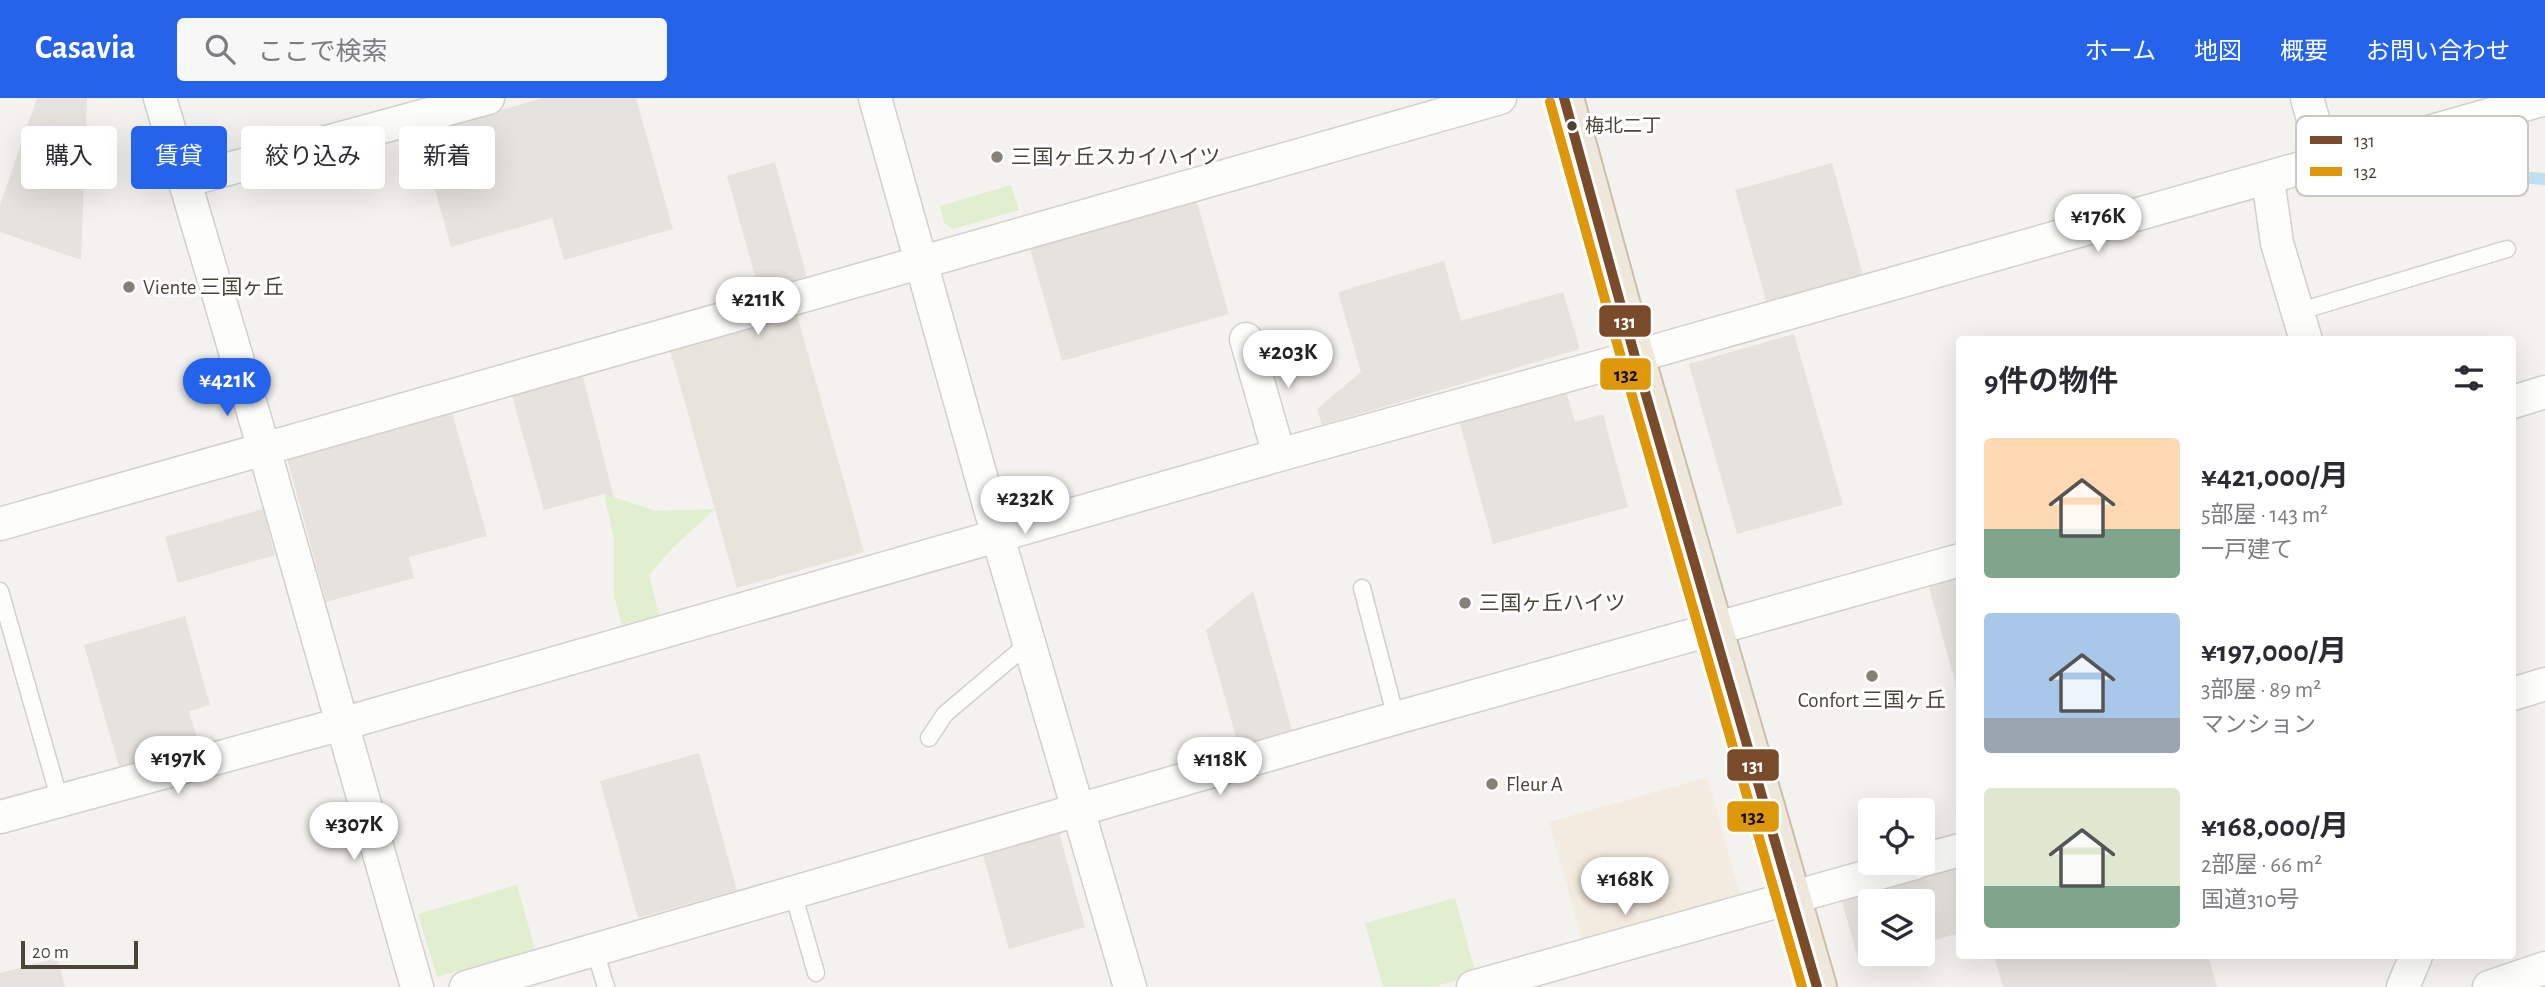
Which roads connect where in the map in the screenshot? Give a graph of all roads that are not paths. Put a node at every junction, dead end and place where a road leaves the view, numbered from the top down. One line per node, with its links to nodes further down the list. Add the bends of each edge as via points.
1 (160, 98): 10 (street)
2 (488, 98): 11 (street)
3 (874, 98): 16 (street)
4 (1500, 98): 16 (street)
5 (1564, 98): 19 (highway)
6 (2307, 98): 8 (street)
7 (2545, 99): 9 (street)
8 (2312, 116)
9 (2485, 116)
10 (168, 126)
11 (227, 169)
12 (2296, 170): 13 (street)
13 (2268, 179): 17 (street, via 2277,243); 19 (street)
14 (186, 189): 22 (street)
15 (2507, 249): 17 (lane)
16 (920, 264): 22 (street); 25 (street)
17 (2301, 326)
18 (1246, 339): 23 (street)
19 (1635, 357): 23 (street); 29 (highway)
20 (2545, 392): 21 (street)
21 (2516, 401)
22 (264, 449): 24 (street); 34 (street)
23 (1279, 455): 25 (street)
24 (0, 524)
25 (998, 537): 30 (street); 34 (street)
26 (1956, 561): 29 (street)
27 (1362, 588): 33 (lane)
28 (0, 591): 36 (lane)
29 (1713, 628): 33 (street); 43 (highway)
30 (1029, 643): 35 (lane, via 945,714); 37 (street)
31 (2545, 684): 32 (street)
32 (2516, 693)
33 (1396, 718): 37 (street)
34 (342, 724): 36 (street); 48 (street)
35 (929, 738)
36 (60, 801): 38 (street)
37 (1079, 811): 42 (street); 51 (street)
38 (0, 817)
39 (1956, 851): 40 (street)
40 (1935, 857)
41 (1872, 875): 43 (street)
42 (793, 893): 44 (street); 47 (lane)
43 (1791, 898): 52 (street); 53 (highway)
44 (595, 951): 49 (street); 50 (lane)
45 (2415, 959): 54 (street)
46 (2545, 968): 55 (street)
47 (816, 973)
48 (417, 987)
49 (466, 987)
50 (606, 987)
51 (1130, 987)
52 (1473, 987)
53 (1818, 987)
54 (2403, 987)
55 (2489, 987)

